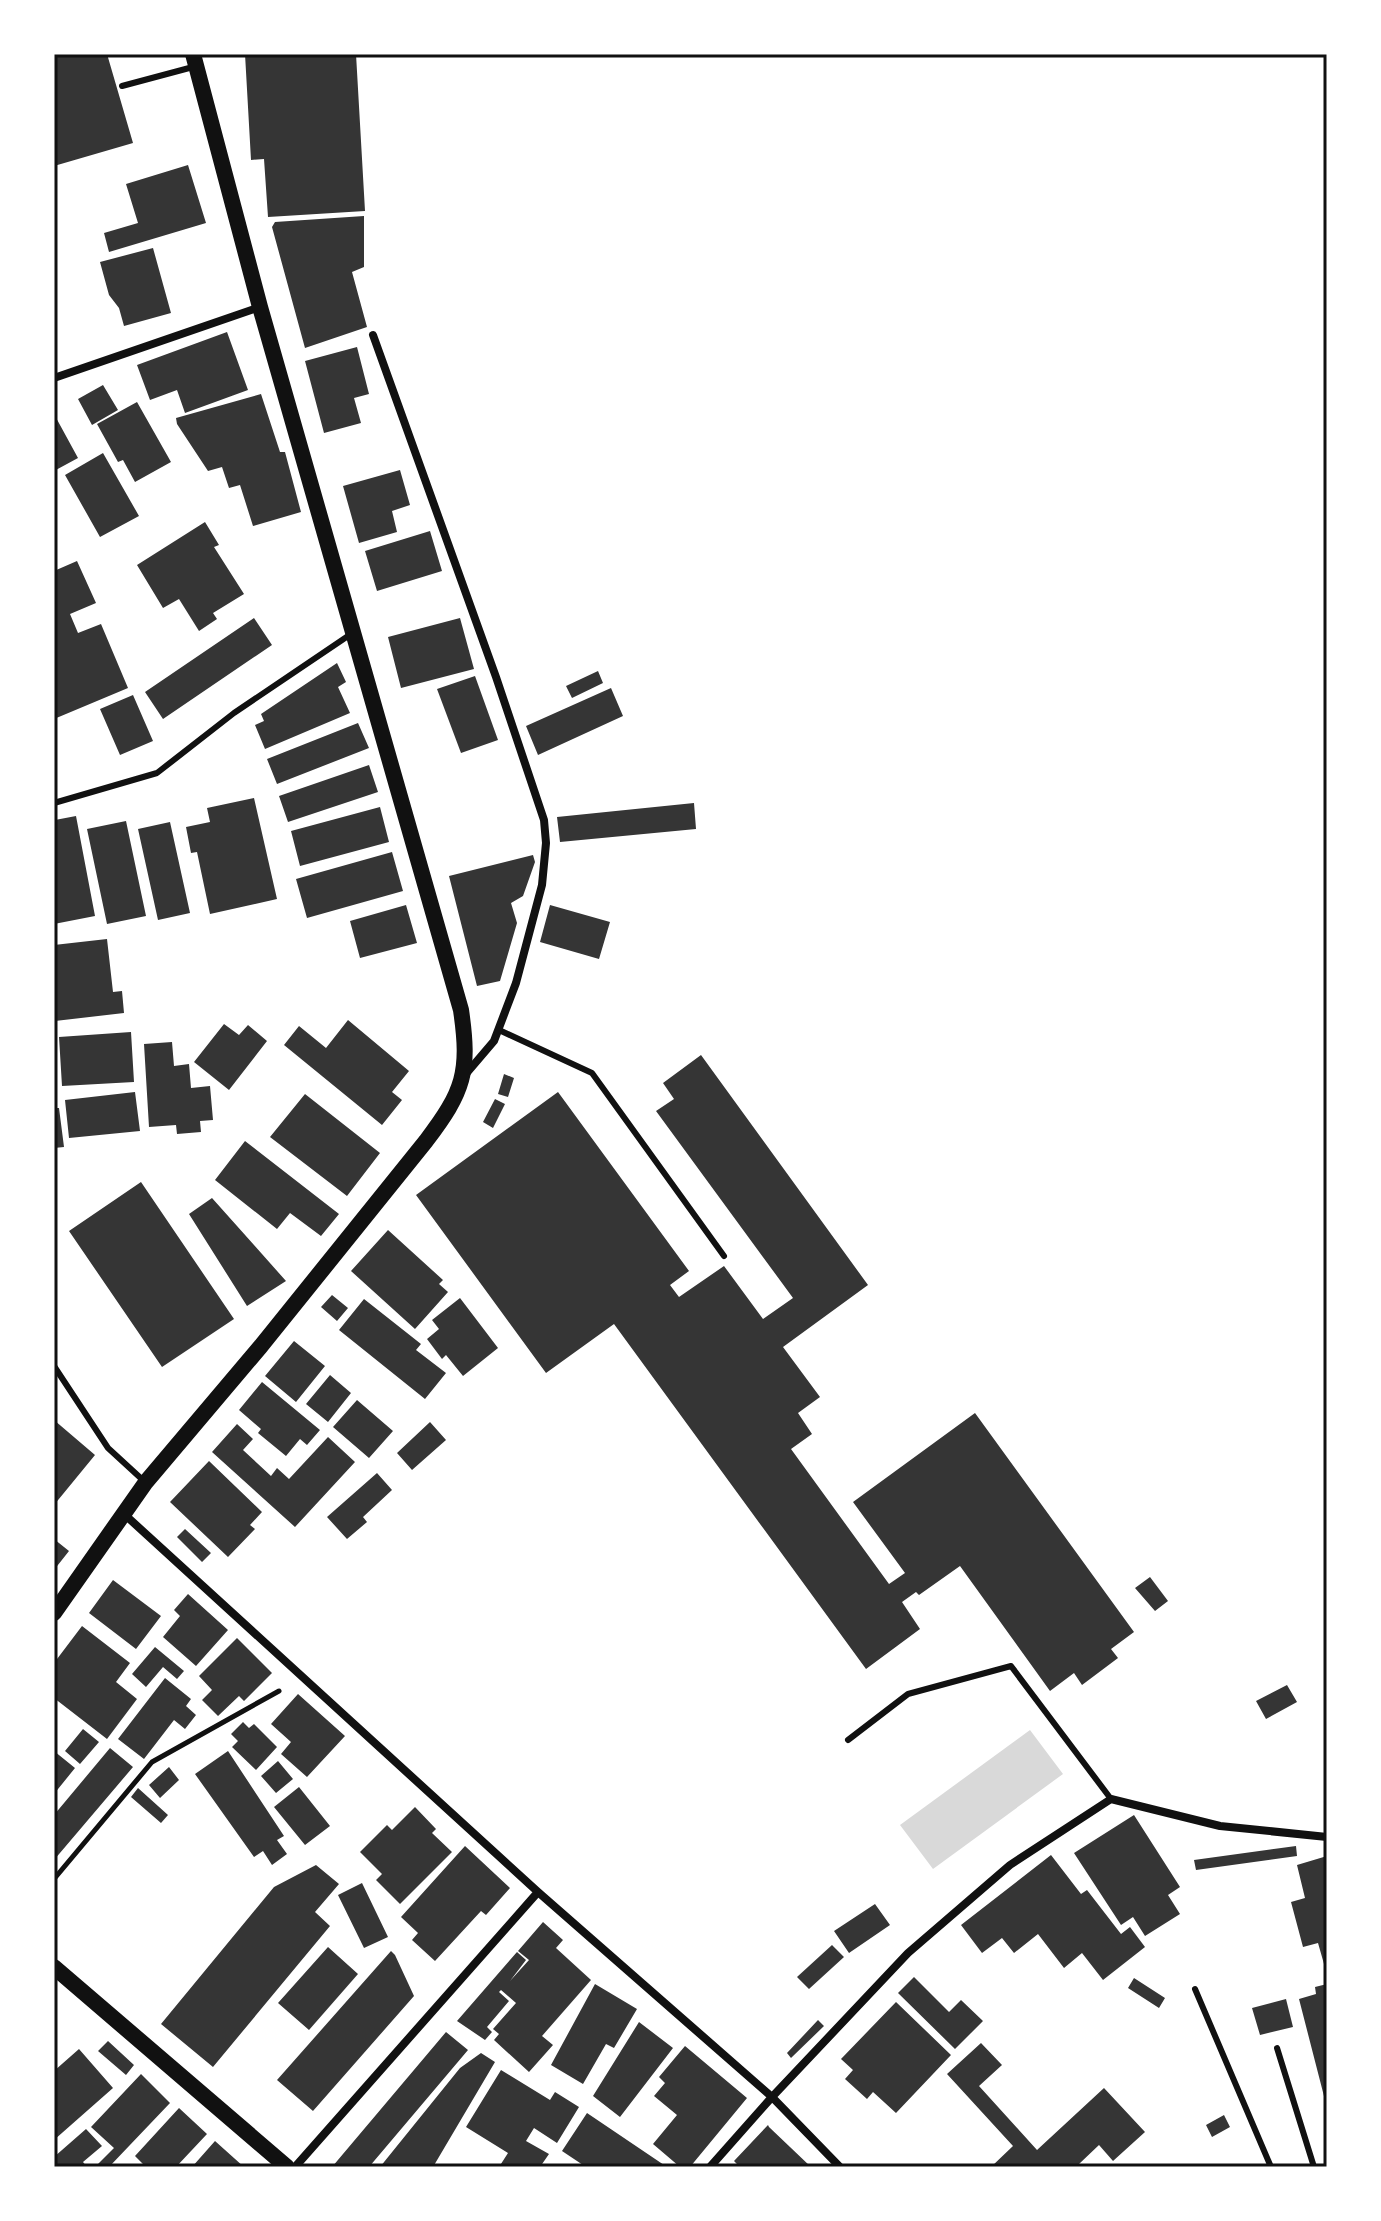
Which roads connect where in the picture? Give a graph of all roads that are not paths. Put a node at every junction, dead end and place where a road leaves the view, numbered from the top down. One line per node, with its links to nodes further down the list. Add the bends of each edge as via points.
1 (195, 60): 2 (lane); 3 (main road)
2 (122, 86)
3 (260, 307): 5 (street); 6 (main road)
4 (373, 335): 8 (street, via 544,820 542,885)
5 (54, 378)
6 (354, 632): 7 (lane, via 157,773); 9 (main road, via 461,1010)
7 (54, 803)
8 (499, 1030): 9 (street); 10 (lane, via 592,1073)
9 (464, 1076): 12 (main road, via 450,1109 426,1141)
10 (724, 1256)
11 (54, 1366): 12 (lane, via 108,1448)
12 (146, 1482): 13 (main road)
13 (124, 1514): 14 (main road); 18 (street)
14 (54, 1613)
15 (848, 1740): 16 (lane, via 908,1694 1011,1666)
16 (1111, 1799): 17 (street, via 1220,1826); 22 (street, via 1010,1865 908,1953)
17 (1327, 1837)
18 (538, 1892): 22 (street); 24 (street)
19 (54, 1967): 23 (main road)
20 (1195, 1989): 27 (lane)
21 (1277, 2048): 28 (lane)
22 (772, 2097): 25 (street); 26 (street)
23 (287, 2167)
24 (295, 2167)
25 (710, 2167)
26 (840, 2167)
27 (1271, 2167)
28 (1314, 2167)

